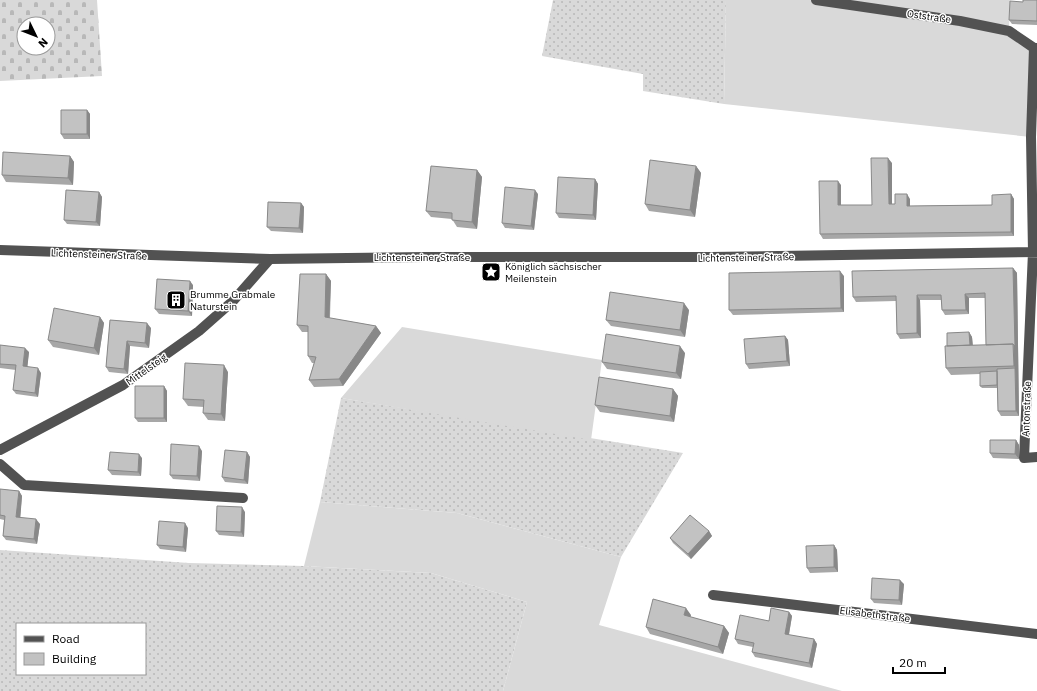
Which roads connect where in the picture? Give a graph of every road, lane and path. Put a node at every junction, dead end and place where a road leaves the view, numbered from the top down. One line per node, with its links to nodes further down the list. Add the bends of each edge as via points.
1 (816, 0): 2 (street, Oststraße, via 960,21 1009,31)
2 (1036, 48): 4 (street, Antonstraße, via 1031,137)
3 (0, 250): 5 (street, Lichtensteiner Straße)
4 (1035, 252): 5 (street, Lichtensteiner Straße, via 711,257); 7 (street, Antonstraße, via 1024,458)
5 (270, 259): 6 (street, Mittelsteig, via 233,301 199,331 123,385)
6 (0, 450)
7 (1037, 457)
8 (0, 464): 9 (street, via 24,485)
9 (243, 498)
10 (713, 595): 11 (street, Elisabethstraße)
11 (1037, 634)

